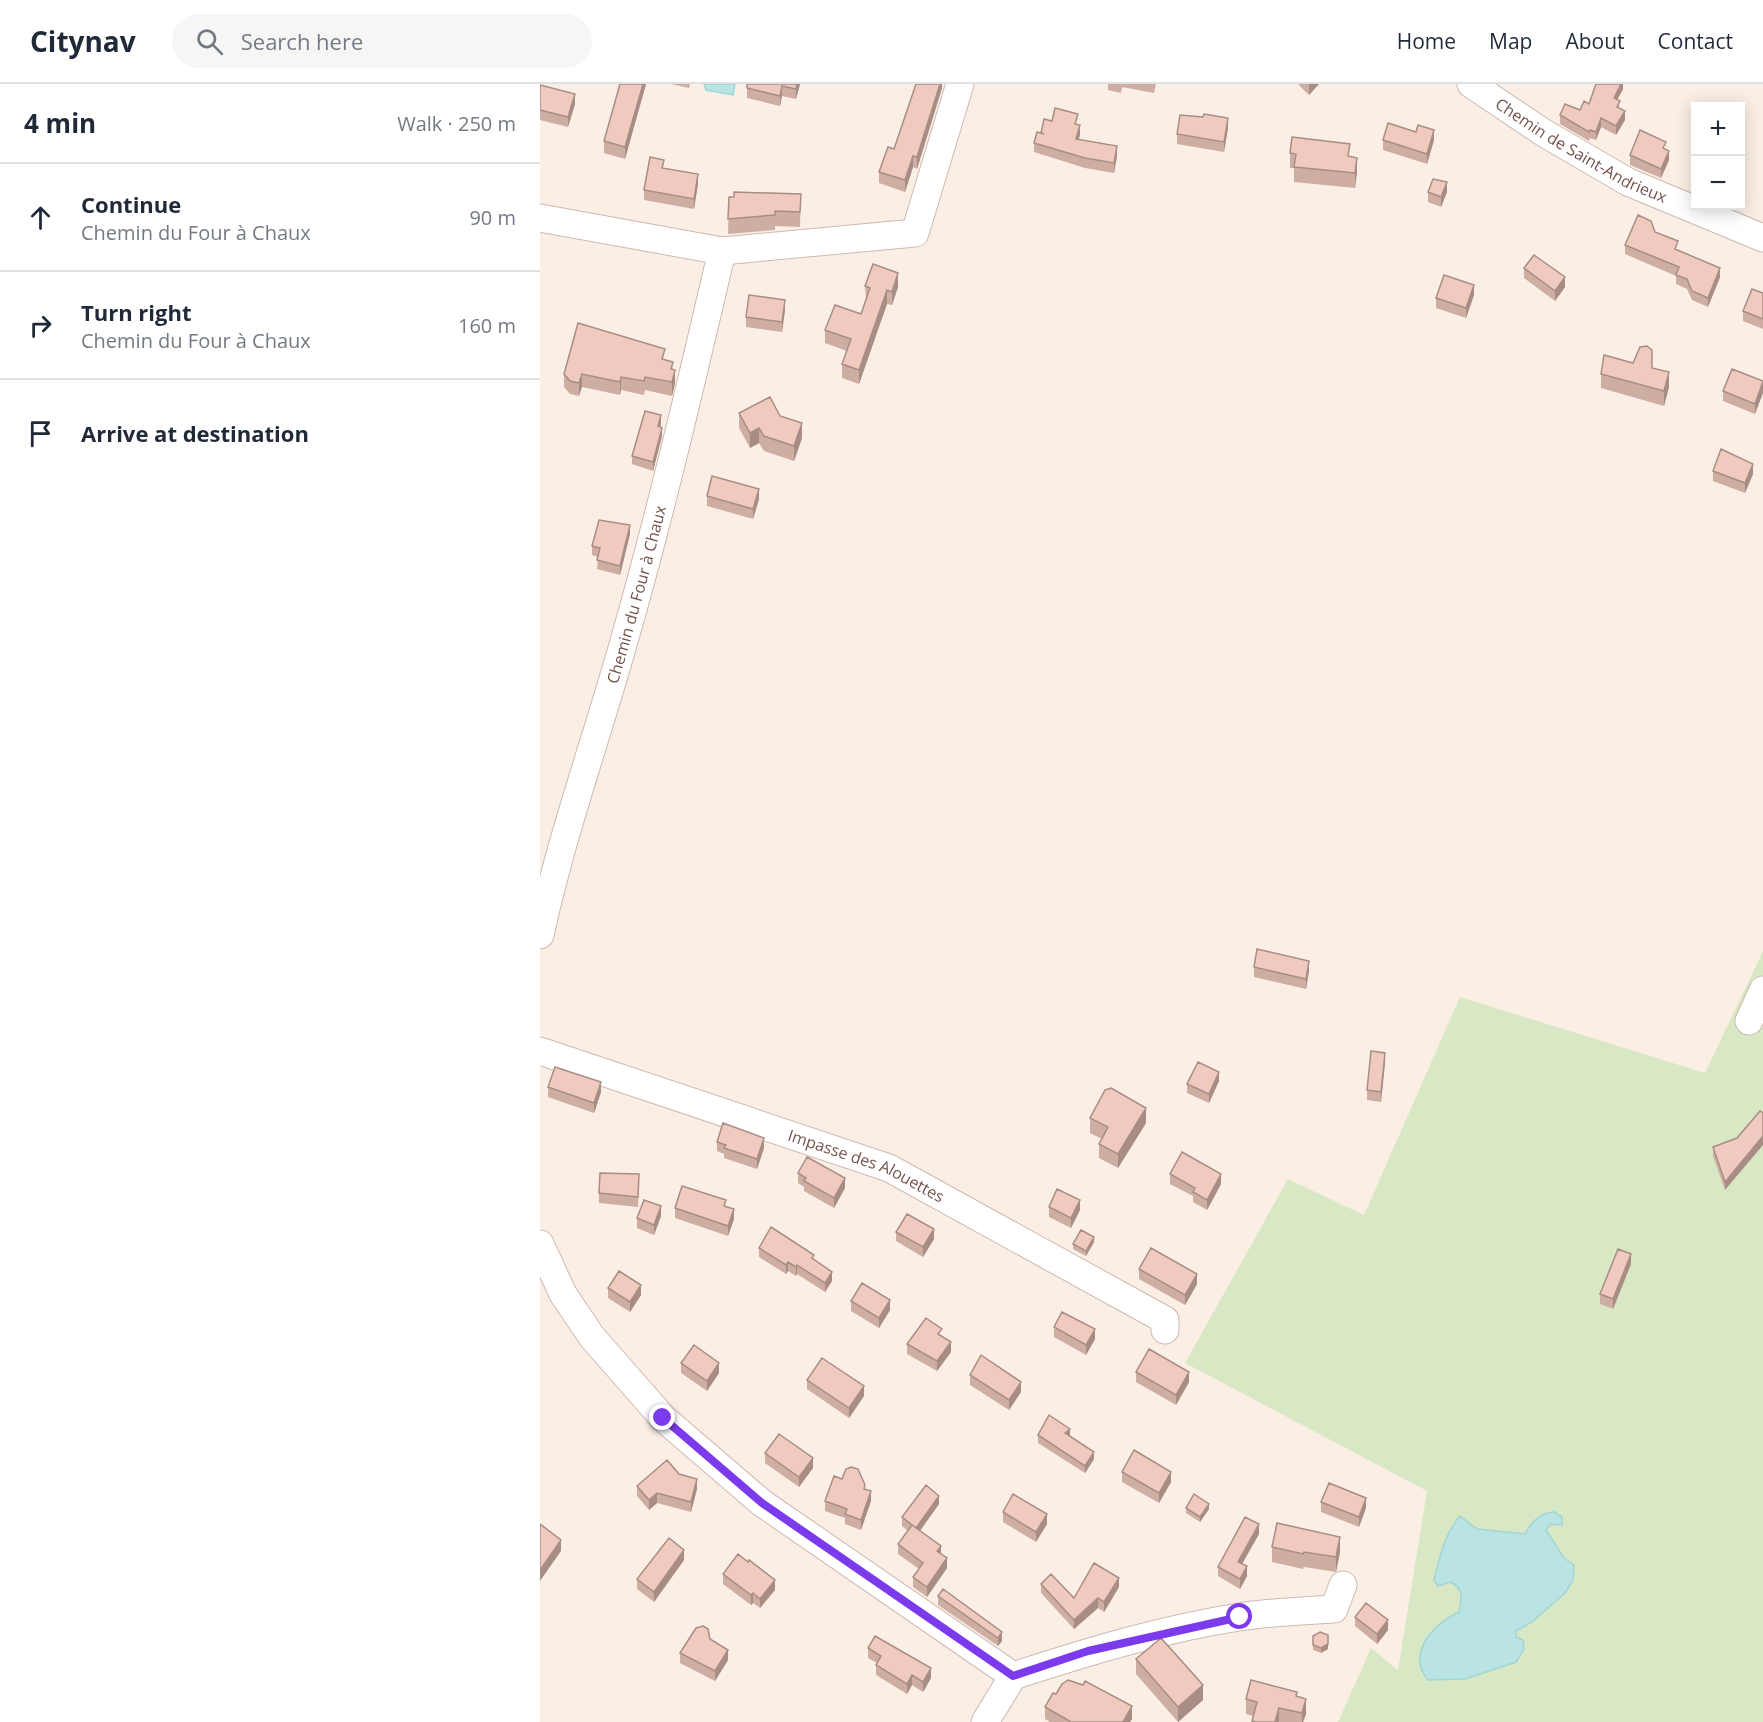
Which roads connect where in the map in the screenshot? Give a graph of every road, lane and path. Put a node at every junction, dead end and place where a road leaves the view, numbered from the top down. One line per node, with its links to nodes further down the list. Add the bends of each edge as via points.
1 (960, 84): 5 (street, via 915,233)
2 (1471, 84): 4 (street, Chemin de Saint-Andrieux, via 1628,182)
3 (540, 218): 5 (street)
4 (1763, 238)
5 (722, 251): 6 (street, Chemin du Four à Chaux, via 664,494 626,636 554,870)
6 (540, 935)
7 (1763, 990): 8 (street)
8 (1749, 1021)
9 (540, 1051): 11 (street, Impasse des Alouettes, via 889,1168 1164,1320)
10 (540, 1244): 13 (street, via 563,1294 592,1337 663,1418 762,1503)
11 (1166, 1330)
12 (1343, 1585): 13 (street, via 1334,1609 1240,1617 1164,1632 1088,1651)
13 (1013, 1676): 14 (street)
14 (985, 1722)

